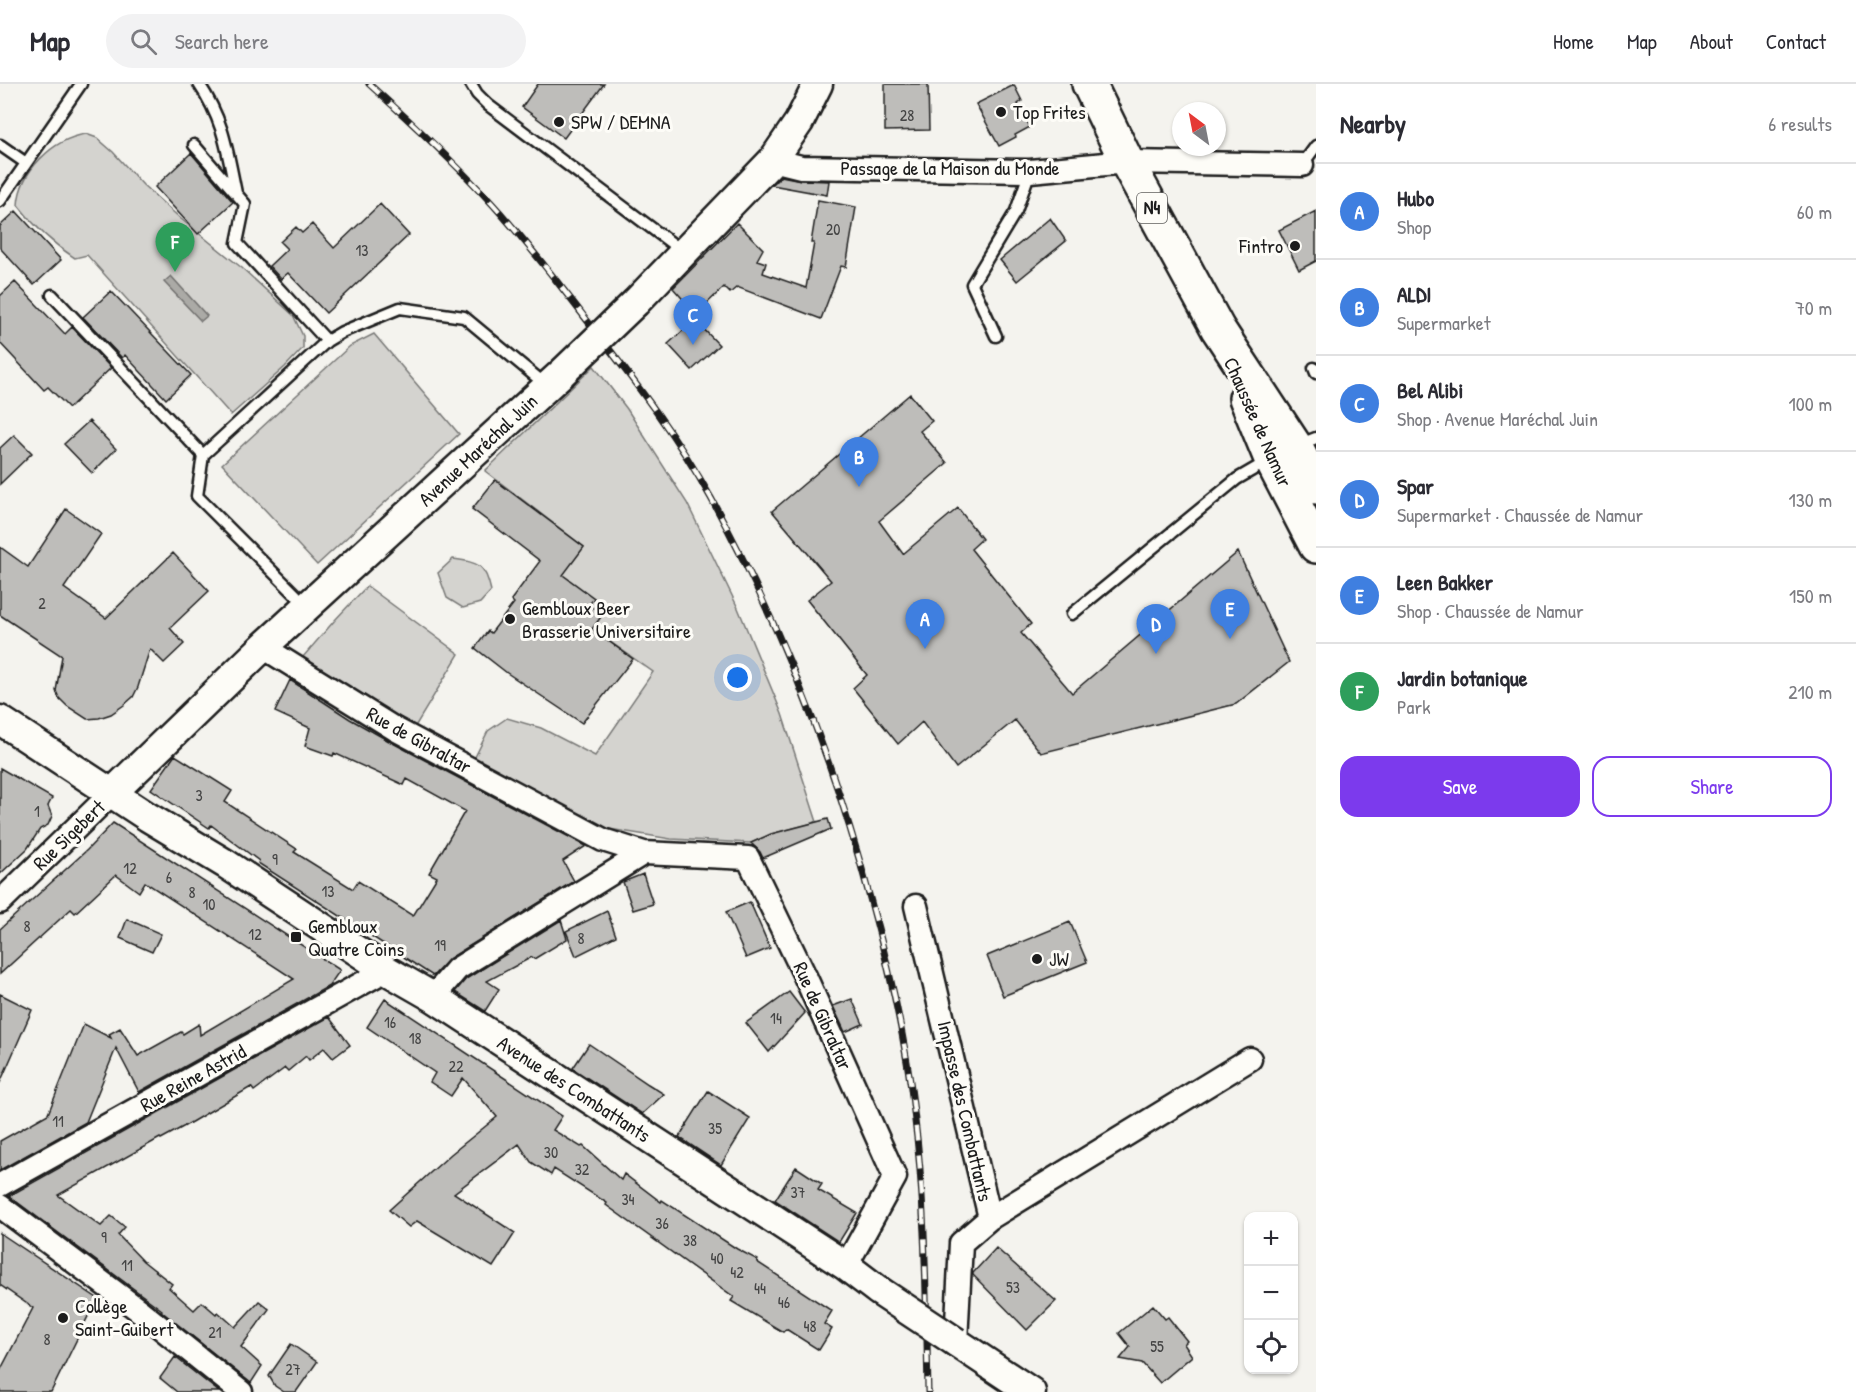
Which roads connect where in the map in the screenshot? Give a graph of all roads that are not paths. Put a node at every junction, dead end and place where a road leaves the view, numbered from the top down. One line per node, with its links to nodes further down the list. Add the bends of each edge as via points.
1 (81, 84): 11 (lane)
2 (199, 84): 14 (lane, via 223,129)
3 (471, 84): 16 (lane, via 488,105)
4 (818, 84): 9 (street, Avenue Maréchal Juin, via 799,122)
5 (1089, 84): 10 (main road, Chaussée de Namur / N4)
6 (0, 145): 11 (lane)
7 (194, 145): 14 (lane)
8 (1316, 146): 12 (lane)
9 (773, 160): 13 (street, Passage de la Maison du Monde, via 801,167); 16 (street, Avenue Maréchal Juin)
10 (1128, 162): 12 (street, Passage de la Maison du Monde); 13 (street, Passage de la Maison du Monde); 21 (main road, Chaussée de Namur / N4, via 1218,329)
11 (26, 163): 15 (lane)
12 (1302, 165)
13 (1030, 171): 18 (lane, via 1017,211 972,284)
14 (236, 194): 19 (lane, via 245,204 237,243)
15 (0, 201)
16 (685, 253): 20 (street, Avenue Maréchal Juin, bridge)
17 (52, 295): 22 (lane)
18 (996, 336)
19 (327, 341): 20 (lane, via 400,308 464,317); 22 (lane)
20 (554, 380): 25 (street, Avenue Maréchal Juin)
21 (1290, 450): 23 (main road, Chaussée de Namur / N4); 24 (main road, Chaussée de Namur / N4); 26 (lane, via 1236,479)
22 (203, 455): 25 (lane, via 197,496)
23 (1316, 487)
24 (1316, 546)
25 (307, 606): 27 (street, Avenue Maréchal Juin)
26 (1072, 614)
27 (263, 647): 29 (street, Avenue Maréchal Juin); 30 (street, Rue de Gibraltar, via 405,734 603,840)
28 (0, 720): 29 (street, Avenue des Combattants)
29 (112, 793): 31 (street, Rue Sigebert); 33 (street, Avenue des Combattants)
30 (644, 853): 34 (street, via 457,969); 39 (street, Rue de Gibraltar, via 748,858 806,976 895,1177)
31 (0, 902)
32 (916, 906): 38 (street, Impasse des Combattants)
33 (386, 970): 34 (street, Avenue des Combattants); 36 (street, Rue Reine Astrid)
34 (433, 997): 39 (street, Avenue des Combattants)
35 (1250, 1059): 38 (street)
36 (0, 1185)
37 (0, 1206): 41 (street)
38 (990, 1218): 40 (street, Impasse des Combattants, via 961,1244)
39 (846, 1266): 40 (street, Avenue des Combattants, bridge)
40 (956, 1342): 42 (street, Avenue des Combattants)
41 (241, 1392)
42 (1031, 1392)

